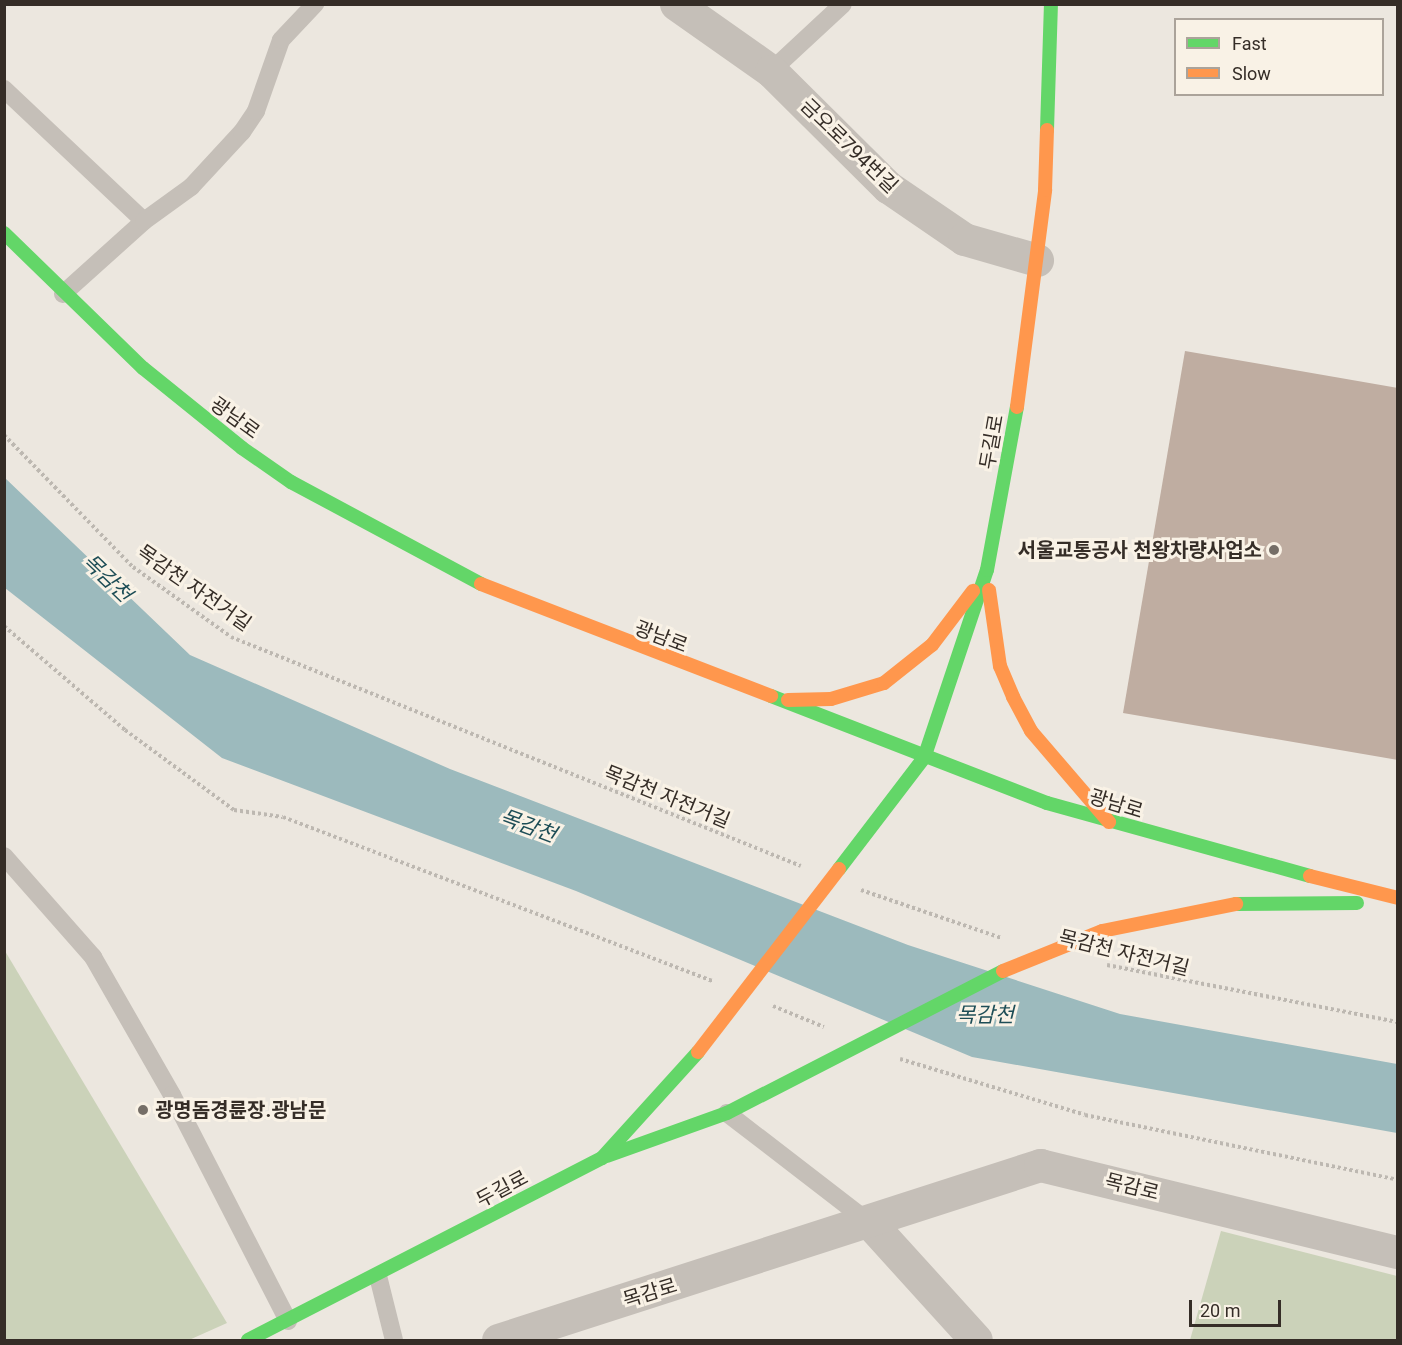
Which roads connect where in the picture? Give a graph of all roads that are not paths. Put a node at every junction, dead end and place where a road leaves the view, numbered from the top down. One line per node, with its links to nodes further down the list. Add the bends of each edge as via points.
1 (315, 4): 7 (lane, via 281,40 256,111 242,132 191,187)
2 (676, 4): 5 (street, 금오로794번길)
3 (843, 4): 5 (lane)
4 (1051, 4): 9 (street, 두길로)
5 (771, 71): 9 (street, 금오로794번길, via 888,187 964,239)
6 (4, 89): 7 (lane)
7 (144, 220): 10 (lane)
8 (4, 233): 10 (street, 광남로)
9 (1037, 260): 11 (street, 두길로, via 1015,423)
10 (63, 294): 12 (street, 광남로, via 193,412 310,492 537,610)
11 (987, 570): 12 (street, via 932,645 892,678 850,695); 13 (street, 두길로); 14 (street, via 1000,666 1013,698 1031,731)
12 (777, 701): 13 (street, 광남로)
13 (924, 758): 14 (street, 광남로); 19 (street, 두길로, via 701,1048)
14 (1109, 822): 16 (street, 광남로)
15 (4, 856): 23 (lane, via 93,957 172,1095)
16 (1398, 898)
17 (1398, 904): 18 (street, via 1216,904 1133,921 984,979 812,1065)
18 (727, 1113): 19 (street); 20 (lane)
19 (602, 1158): 22 (street, 두길로)
20 (871, 1224): 21 (street, 목감로, via 1040,1165); 26 (street, 목감로); 27 (street)
21 (1398, 1252)
22 (378, 1276): 23 (street, 두길로); 25 (lane)
23 (288, 1321): 24 (street, 두길로)
24 (248, 1341)
25 (394, 1341)
26 (498, 1341)
27 (976, 1341)

